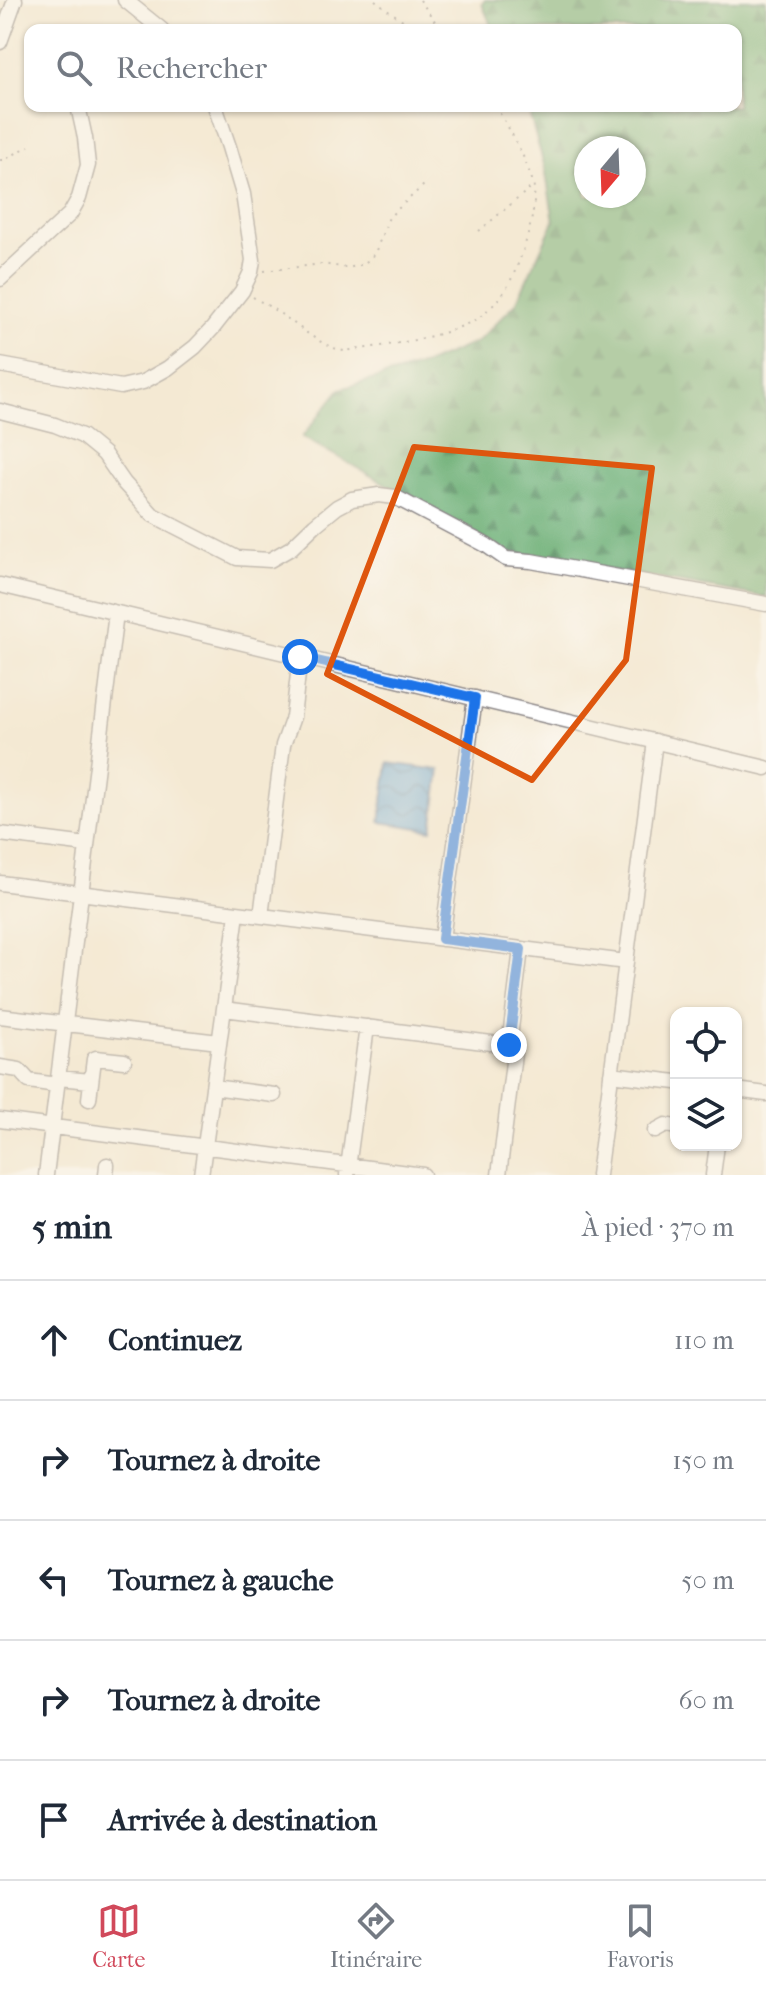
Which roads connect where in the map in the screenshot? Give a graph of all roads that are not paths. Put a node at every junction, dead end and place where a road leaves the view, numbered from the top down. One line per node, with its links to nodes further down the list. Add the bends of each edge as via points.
1 (15, 0): 4 (lane)
2 (125, 0): 3 (lane)
3 (155, 24)
4 (0, 42)
5 (79, 112): 7 (lane, via 88,165 79,198 70,214)
6 (217, 112): 8 (lane, via 243,194 253,260 242,291 213,328 168,368 121,387)
7 (0, 279)
8 (0, 365)
9 (0, 411): 11 (lane, via 82,436 104,454 153,515 237,558 270,560 337,507 379,495 395,497 506,559)
10 (0, 585): 12 (lane)
11 (766, 604)
12 (116, 613): 13 (lane); 18 (lane)
13 (300, 657): 14 (lane); 22 (lane)
14 (475, 698): 15 (lane); 23 (lane)
15 (655, 741): 16 (lane); 25 (lane)
16 (766, 768)
17 (0, 834): 18 (lane)
18 (87, 845): 20 (lane)
19 (0, 883): 20 (lane)
20 (81, 894): 21 (lane); 28 (lane)
21 (237, 914): 22 (lane); 26 (lane)
22 (261, 916): 23 (lane)
23 (442, 939): 24 (lane)
24 (521, 949): 25 (lane); 31 (lane)
25 (626, 962): 34 (lane)
26 (224, 1009): 29 (lane); 30 (lane)
27 (0, 1016): 28 (lane)
28 (65, 1024): 30 (lane); 35 (lane)
29 (367, 1027): 31 (lane); 49 (lane)
30 (219, 1042): 38 (lane)
31 (509, 1045): 53 (lane, via 515,1046)
32 (124, 1061): 36 (lane, via 94,1059)
33 (0, 1067): 35 (lane, via 19,1070 29,1081)
34 (611, 1074): 37 (lane); 54 (lane)
35 (58, 1081): 36 (lane); 44 (lane)
36 (91, 1081): 42 (lane)
37 (670, 1081)
38 (213, 1087): 41 (lane); 47 (lane)
39 (742, 1091): 40 (lane)
40 (766, 1094)
41 (274, 1095)
42 (89, 1099)
43 (0, 1120): 44 (lane)
44 (52, 1127): 47 (lane); 50 (lane)
45 (670, 1127): 46 (lane)
46 (655, 1131)
47 (205, 1147): 49 (lane); 51 (lane)
48 (716, 1151): 55 (lane)
49 (347, 1170): 52 (lane)
50 (46, 1175)
51 (201, 1175)
52 (423, 1175)
53 (499, 1175)
54 (598, 1175)
55 (713, 1175)

